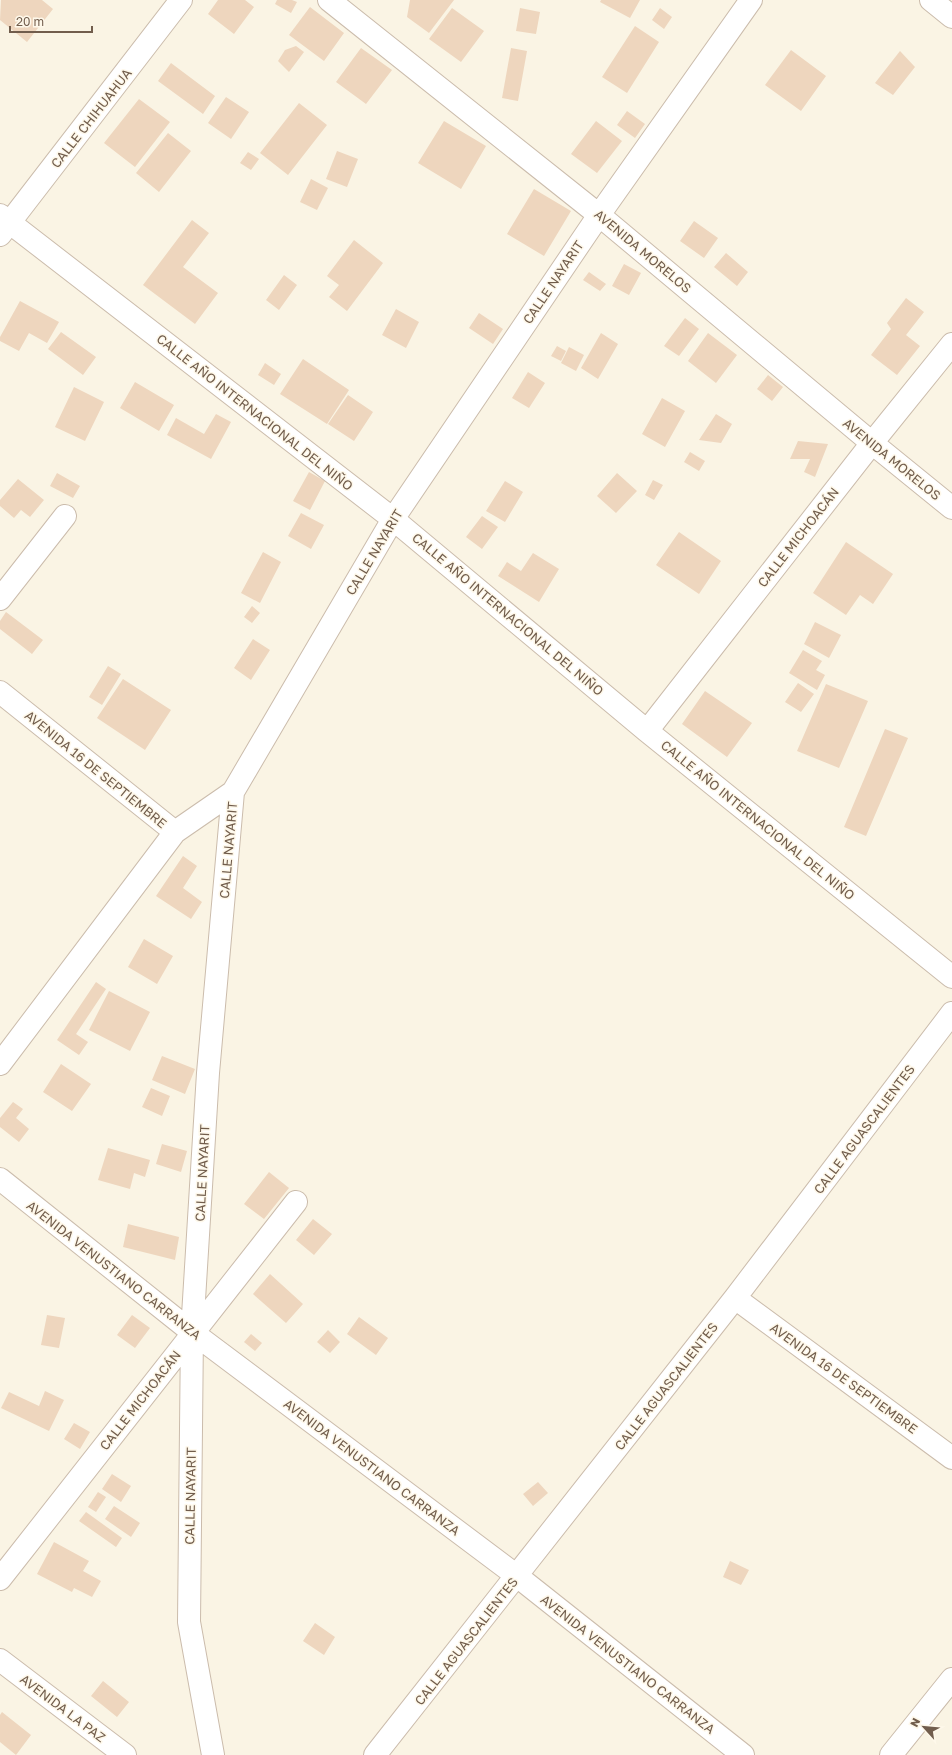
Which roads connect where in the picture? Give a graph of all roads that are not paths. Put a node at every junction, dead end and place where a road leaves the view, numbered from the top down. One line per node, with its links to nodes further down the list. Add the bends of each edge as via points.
1 (181, 0): 7 (street, CALLE CHIHUAHUA)
2 (329, 0): 6 (street, AVENIDA MORELOS)
3 (751, 0): 6 (street, CALLE NAYARIT)
4 (930, 0): 5 (street)
5 (952, 17)
6 (599, 215): 9 (street, AVENIDA MORELOS); 12 (street, CALLE NAYARIT)
7 (3, 224): 12 (street, CALLE AÑO INTERNACIONAL DEL NIÑO)
8 (952, 344): 9 (street, CALLE MICHOACÁN)
9 (872, 443): 10 (street, AVENIDA MORELOS); 15 (street, CALLE MICHOACÁN)
10 (952, 508)
11 (65, 516): 13 (street)
12 (393, 519): 15 (street, CALLE AÑO INTERNACIONAL DEL NIÑO); 16 (street, CALLE NAYARIT)
13 (0, 599)
14 (0, 692): 17 (street, AVENIDA 16 DE SEPTIEMBRE)
15 (647, 731): 18 (street, CALLE AÑO INTERNACIONAL DEL NIÑO)
16 (233, 792): 17 (street, AVENIDA 16 DE SEPTIEMBRE); 24 (street, CALLE NAYARIT, via 208,1073)
17 (175, 832): 20 (street)
18 (952, 977)
19 (952, 1012): 23 (street, CALLE AGUASCALIENTES)
20 (0, 1064)
21 (0, 1179): 24 (street, AVENIDA VENUSTIANO CARRANZA)
22 (296, 1202): 24 (street, CALLE MICHOACÁN)
23 (735, 1298): 25 (street, AVENIDA 16 DE SEPTIEMBRE); 26 (street, CALLE AGUASCALIENTES)
24 (192, 1332): 26 (street, AVENIDA VENUSTIANO CARRANZA); 27 (street, CALLE MICHOACÁN); 31 (street, CALLE NAYARIT, via 188,1622)
25 (952, 1458)
26 (517, 1576): 32 (street, CALLE AGUASCALIENTES); 33 (street, AVENIDA VENUSTIANO CARRANZA)
27 (0, 1580)
28 (0, 1660): 30 (street, AVENIDA LA PAZ)
29 (952, 1679): 34 (street)
30 (125, 1755)
31 (213, 1755)
32 (375, 1755)
33 (743, 1755)
34 (891, 1755)

